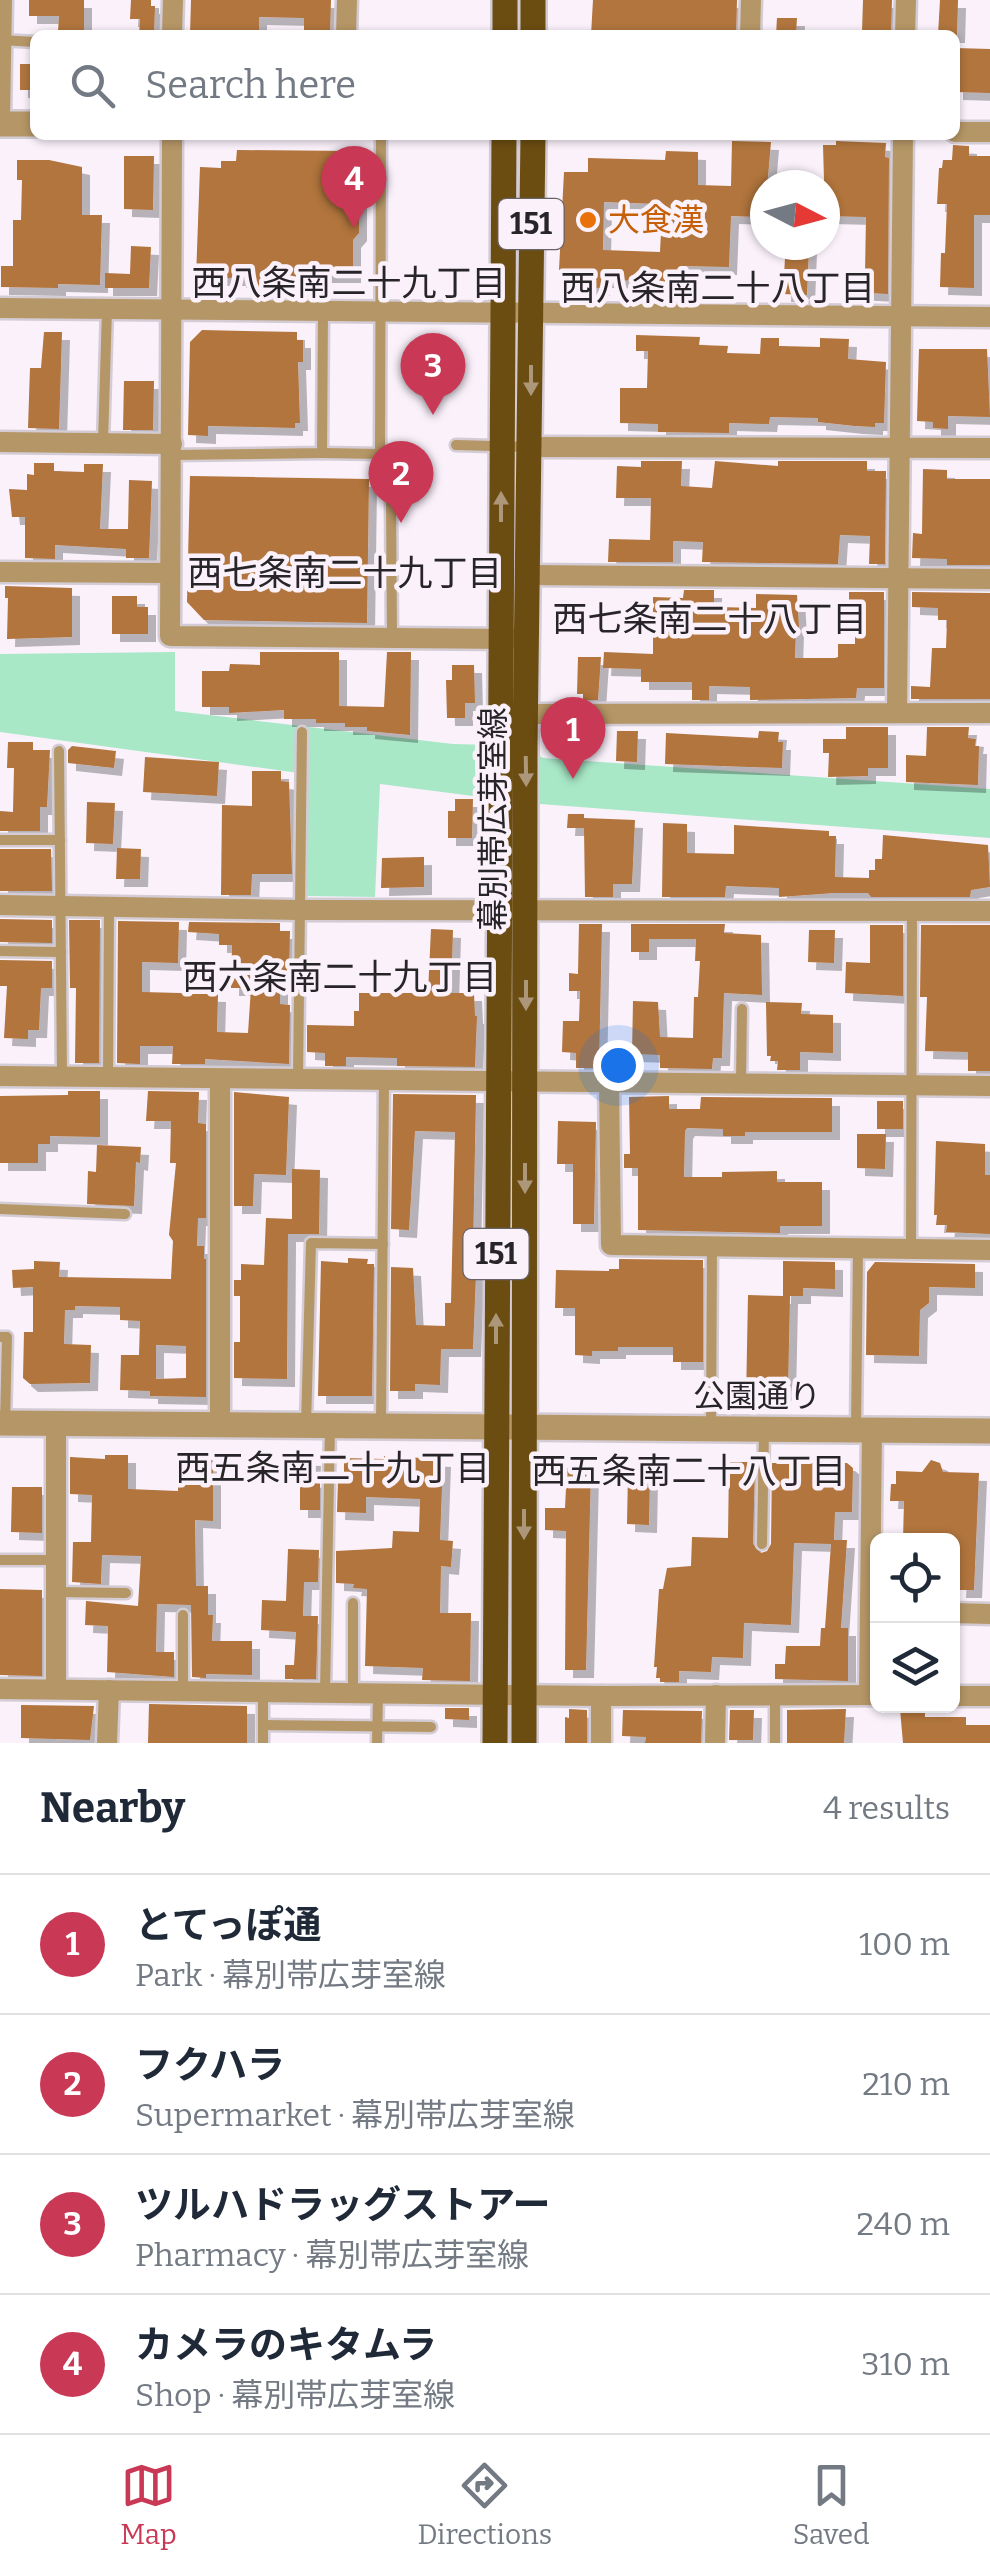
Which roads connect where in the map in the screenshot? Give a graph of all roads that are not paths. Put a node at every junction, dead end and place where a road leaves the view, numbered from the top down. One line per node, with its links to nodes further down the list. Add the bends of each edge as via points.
1 (2, 0): 14 (street)
2 (172, 0): 8 (street)
3 (346, 0): 9 (street)
4 (506, 0): 10 (main road)
5 (533, 0): 11 (main road)
6 (750, 0): 12 (street)
7 (906, 0): 13 (street)
8 (172, 30)
9 (346, 30)
10 (505, 30)
11 (533, 30)
12 (750, 30)
13 (905, 30)
14 (1, 40): 15 (lane); 16 (street)
15 (30, 42)
16 (0, 121): 17 (street)
17 (30, 124)
18 (960, 132): 19 (street)
19 (990, 132)
20 (172, 140): 27 (street)
21 (381, 140): 29 (lane)
22 (504, 140): 30 (main road, 幕別帯広芽室線 / 151)
23 (533, 140): 31 (main road, 幕別帯広芽室線 / 151)
24 (902, 140): 32 (street)
25 (0, 308): 26 (street)
26 (107, 309): 27 (street); 35 (lane)
27 (173, 310): 28 (street); 41 (street)
28 (323, 311): 29 (street); 42 (lane)
29 (382, 312): 30 (street); 43 (lane)
30 (503, 313): 31 (street); 37 (main road, 幕別帯広芽室線 / 151)
31 (531, 313): 32 (street); 38 (main road, 幕別帯広芽室線 / 151, one-way to 38)
32 (902, 315): 33 (street); 39 (street)
33 (990, 317)
34 (0, 442): 35 (street)
35 (103, 444): 41 (street)
36 (456, 445): 37 (lane)
37 (502, 446): 38 (lane); 50 (main road, 幕別帯広芽室線 / 151, one-way to 37)
38 (530, 446): 39 (street); 46 (main road, 幕別帯広芽室線 / 151)
39 (899, 447): 40 (street); 47 (street)
40 (990, 448)
41 (172, 450): 42 (lane); 45 (street)
42 (322, 453): 43 (lane)
43 (380, 454): 49 (lane, via 391,498)
44 (0, 572): 45 (street)
45 (170, 573): 49 (street, via 170,636)
46 (528, 576): 47 (street); 51 (main road, 幕別帯広芽室線 / 151)
47 (898, 578): 48 (street); 52 (street)
48 (990, 578)
49 (392, 638): 50 (street)
50 (500, 639): 51 (street); 64 (main road, 幕別帯広芽室線 / 151)
51 (527, 639): 54 (main road, 幕別帯広芽室線 / 151)
52 (897, 712): 53 (street); 54 (street)
53 (990, 713)
54 (526, 714): 62 (main road, 幕別帯広芽室線 / 151, one-way to 62)
55 (302, 732): 63 (lane)
56 (59, 751): 58 (lane)
57 (0, 840): 58 (lane)
58 (60, 840): 60 (lane)
59 (0, 905): 60 (street)
60 (61, 905): 61 (street); 68 (lane)
61 (110, 906): 63 (street); 72 (lane)
62 (526, 909): 64 (street); 65 (street); 78 (main road, 幕別帯広芽室線 / 151, one-way to 78)
63 (299, 910): 64 (street); 74 (lane)
64 (498, 910): 76 (main road, 幕別帯広芽室線 / 151)
65 (912, 911): 66 (street); 80 (lane)
66 (990, 911)
67 (0, 951): 68 (lane)
68 (61, 952): 71 (lane)
69 (742, 1010): 79 (lane)
70 (0, 1076): 71 (street)
71 (62, 1077): 72 (street)
72 (108, 1078): 73 (street)
73 (220, 1079): 74 (street); 92 (street)
74 (298, 1080): 75 (street)
75 (384, 1080): 76 (street); 84 (lane)
76 (497, 1080): 78 (street); 95 (main road, 幕別帯広芽室線 / 151, one-way to 76)
77 (609, 1080): 78 (street); 79 (street); 85 (street, via 611,1245)
78 (526, 1081): 96 (main road, 幕別帯広芽室線 / 151, one-way to 96)
79 (741, 1082): 80 (street)
80 (912, 1085): 81 (street); 87 (lane)
81 (990, 1086)
82 (0, 1209): 83 (lane)
83 (125, 1214)
84 (383, 1244): 93 (lane, via 311,1243); 94 (lane)
85 (712, 1246): 86 (street); 97 (lane)
86 (858, 1248): 87 (street); 99 (lane)
87 (912, 1249): 88 (street)
88 (990, 1250)
89 (0, 1338): 90 (lane, via 7,1338)
90 (3, 1423): 91 (street, 公園通り)
91 (56, 1424): 92 (street, 公園通り); 104 (street)
92 (220, 1425): 93 (street, 公園通り)
93 (318, 1426): 94 (street, 公園通り); 116 (lane)
94 (380, 1426): 95 (street, 公園通り)
95 (496, 1427): 96 (street, 公園通り); 119 (main road, 幕別帯広芽室線 / 151)
96 (524, 1427): 97 (street, 公園通り); 120 (main road, 幕別帯広芽室線 / 151, one-way to 120)
97 (711, 1428): 98 (street, 公園通り)
98 (764, 1429): 99 (street, 公園通り); 102 (lane)
99 (864, 1430): 100 (street, 公園通り); 101 (street)
100 (990, 1431)
101 (870, 1539)
102 (762, 1544)
103 (0, 1560): 104 (lane)
104 (56, 1560): 105 (street)
105 (56, 1592): 106 (lane); 112 (street)
106 (126, 1592)
107 (354, 1603): 117 (lane)
108 (960, 1613): 109 (street)
109 (990, 1614)
110 (183, 1615): 114 (lane)
111 (0, 1689): 112 (street)
112 (56, 1690): 113 (street)
113 (109, 1690): 114 (street); 130 (street)
114 (183, 1691): 115 (street)
115 (263, 1692): 116 (street); 127 (lane)
116 (324, 1692): 117 (street)
117 (353, 1693): 118 (street)
118 (378, 1693): 119 (street); 128 (lane)
119 (496, 1694): 120 (street); 133 (main road, 幕別帯広芽室線 / 151)
120 (524, 1694): 123 (street); 134 (main road, 幕別帯広芽室線 / 151)
121 (775, 1695): 122 (street); 124 (street); 137 (lane)
122 (870, 1695)
123 (601, 1696): 124 (street); 135 (street)
124 (716, 1696): 136 (street)
125 (960, 1696): 126 (street)
126 (990, 1696)
127 (263, 1725): 128 (lane); 131 (lane)
128 (378, 1726): 129 (lane); 132 (lane)
129 (431, 1728)
130 (107, 1743)
131 (263, 1743)
132 (378, 1743)
133 (495, 1743)
134 (524, 1743)
135 (601, 1743)
136 (715, 1743)
137 (776, 1743)

